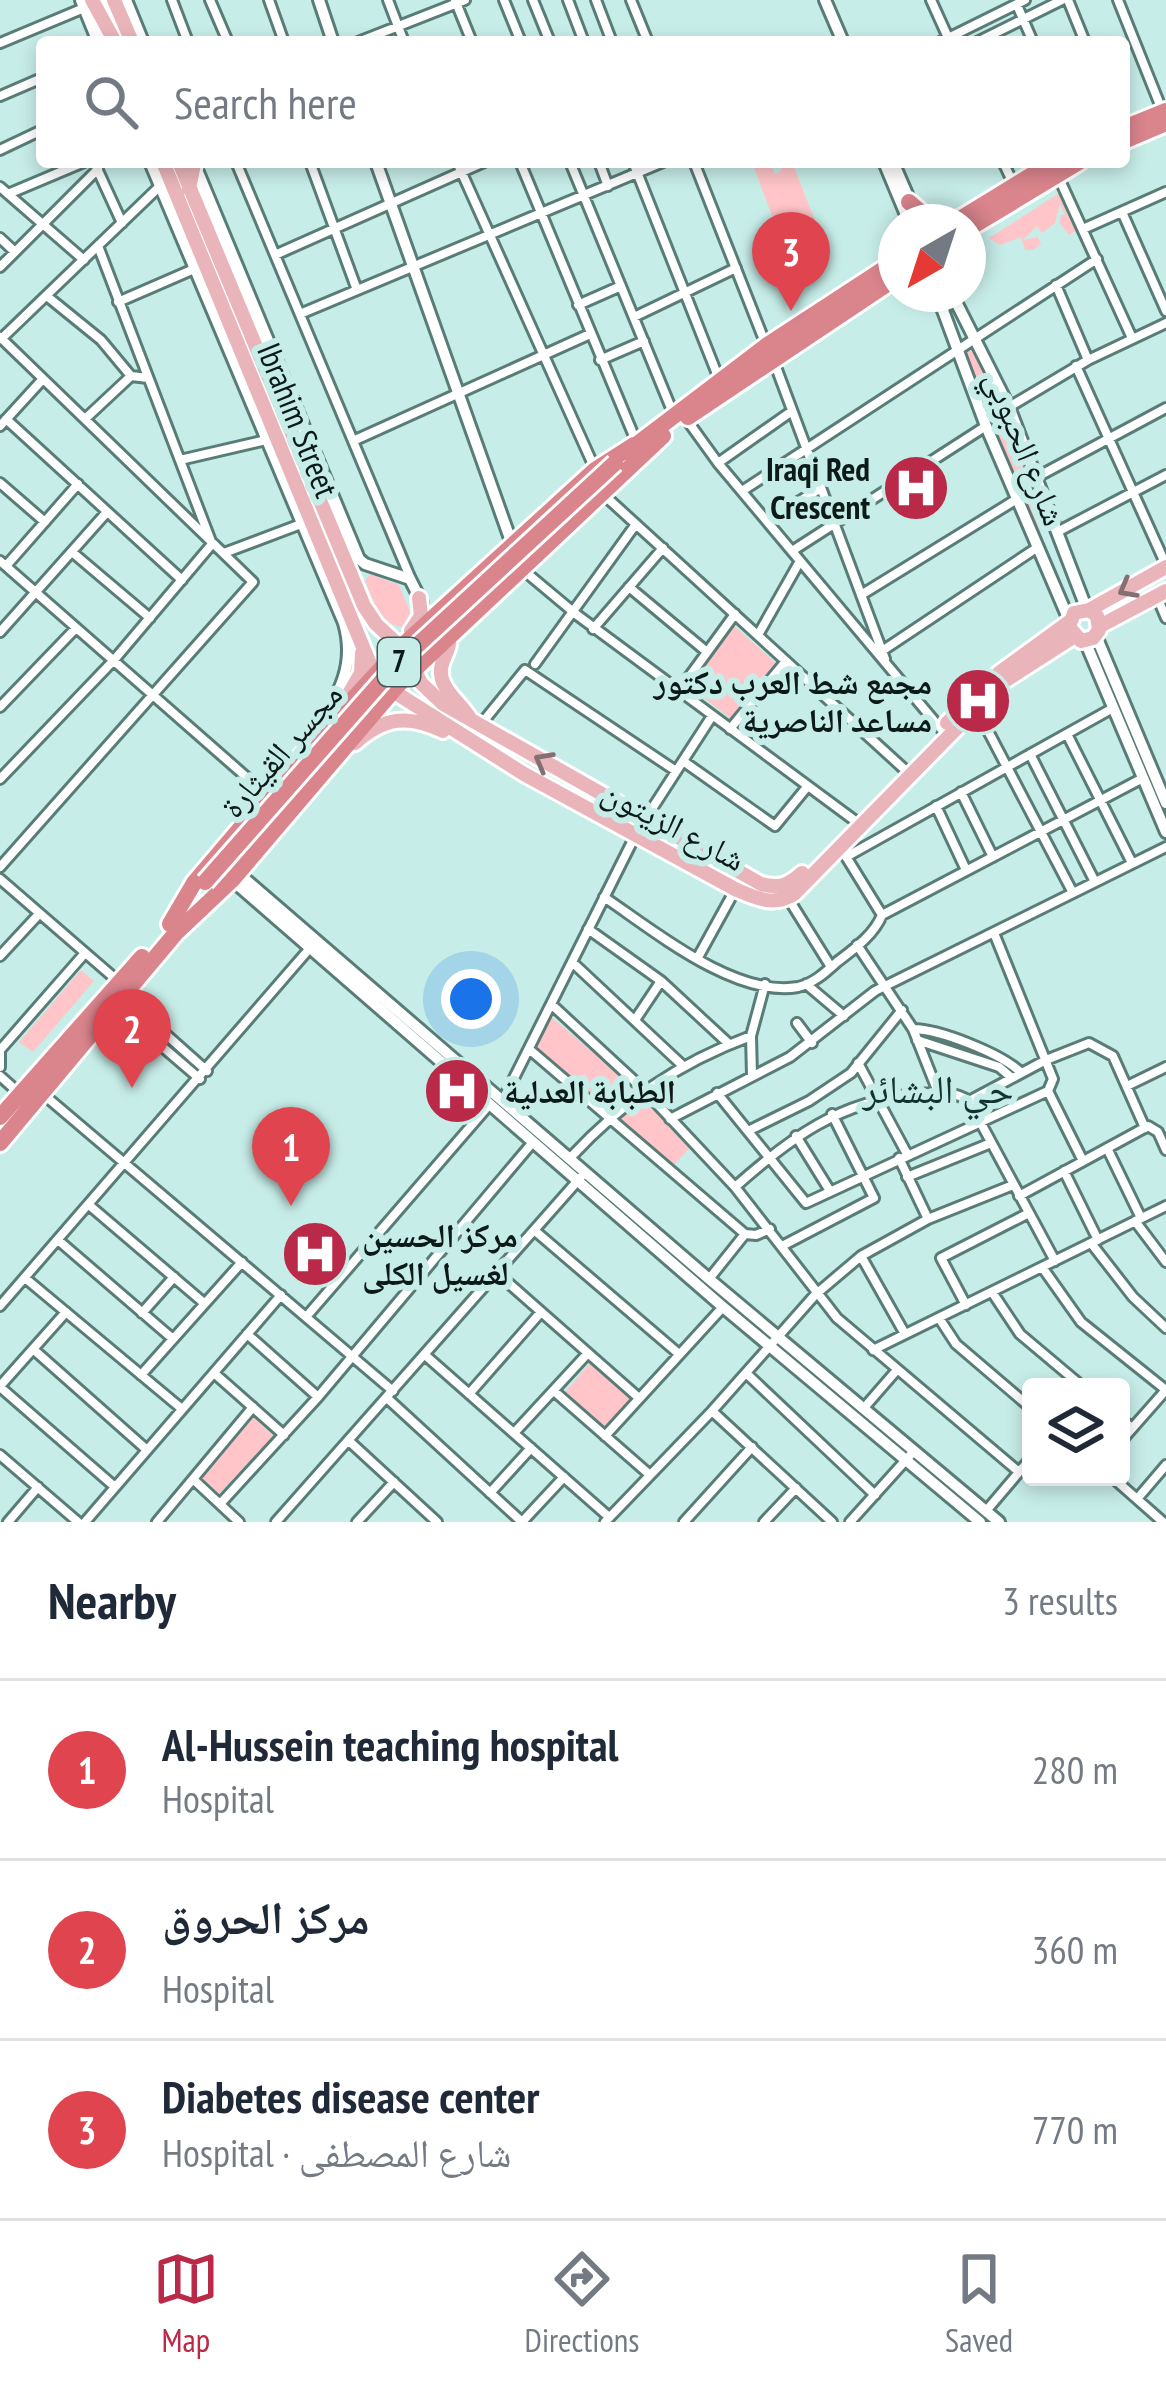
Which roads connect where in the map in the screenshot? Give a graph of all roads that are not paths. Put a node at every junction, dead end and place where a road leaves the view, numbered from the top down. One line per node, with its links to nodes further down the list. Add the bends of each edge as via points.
1 (119, 0): 23 (main road); 24 (street)
2 (172, 0): 25 (street)
3 (210, 0): 26 (street)
4 (269, 0): 27 (street)
5 (319, 0): 28 (street)
6 (388, 0): 20 (street)
7 (504, 0): 32 (street)
8 (533, 0): 33 (street)
9 (568, 0): 34 (street)
10 (596, 0): 35 (street)
11 (631, 0): 36 (street)
12 (822, 0): 37 (street)
13 (931, 0): 38 (street)
14 (1065, 0): 19 (street); 42 (street)
15 (1118, 0): 46 (street)
16 (459, 1): 20 (street); 31 (street)
17 (89, 2): 21 (street); 22 (main road); 43 (street)
18 (1019, 2): 19 (street); 39 (street)
19 (1023, 20): 40 (street); 41 (street)
20 (398, 27): 29 (street); 30 (street)
21 (97, 36)
22 (111, 36)
23 (130, 36)
24 (140, 36)
25 (186, 36)
26 (225, 36)
27 (282, 36)
28 (331, 36)
29 (374, 36)
30 (402, 36)
31 (470, 36)
32 (519, 36)
33 (548, 36)
34 (582, 36)
35 (610, 36)
36 (645, 36)
37 (837, 36)
38 (944, 36)
39 (955, 36)
40 (990, 36)
41 (1030, 36)
42 (1082, 36)
43 (0, 43)
44 (1166, 76): 46 (street)
45 (36, 81): 47 (street)
46 (1152, 82): 48 (street)
47 (0, 96)
48 (1165, 115): 49 (highway); 51 (highway)
49 (1130, 126)
50 (36, 133): 52 (street)
51 (1130, 137)
52 (0, 150)
53 (67, 168): 78 (street)
54 (94, 168): 89 (street)
55 (97, 168): 88 (street)
56 (152, 168): 76 (street)
57 (167, 168): 79 (main road, Ibrahim Street)
58 (188, 168): 79 (main road, Ibrahim Street)
59 (191, 168): 168 (street)
60 (239, 168): 96 (street)
61 (312, 168): 90 (street)
62 (378, 168): 82 (street)
63 (457, 168): 82 (street)
64 (459, 168): 92 (street)
65 (522, 168): 87 (street)
66 (573, 168): 81 (street)
67 (601, 168): 77 (street)
68 (636, 168): 74 (street)
69 (649, 168): 74 (street)
70 (696, 168): 101 (street)
71 (890, 168): 83 (street)
72 (1007, 168): 75 (street)
73 (1055, 168): 75 (highway); 85 (highway); 91 (street)
74 (638, 173): 77 (street); 107 (street)
75 (1014, 185): 84 (highway)
76 (160, 186): 79 (main road); 88 (street); 102 (street)
77 (608, 186): 81 (street)
78 (4, 191): 89 (street)
79 (183, 192): 102 (main road, Ibrahim Street); 124 (main road, Ibrahim Street)
80 (1166, 193): 86 (street)
81 (585, 196): 87 (street); 104 (street)
82 (391, 204): 90 (street); 99 (street)
83 (903, 204)
84 (986, 206)
85 (986, 209)
86 (1122, 212): 91 (street); 111 (street)
87 (542, 215): 92 (street); 110 (street)
88 (122, 223): 94 (street)
89 (43, 225): 95 (street); 98 (street)
90 (336, 227): 96 (street); 106 (street)
91 (1083, 230): 97 (street)
92 (490, 237): 99 (street); 125 (street)
93 (0, 238): 95 (street)
94 (98, 246): 98 (street); 109 (street)
95 (15, 252): 100 (street)
96 (275, 255): 114 (street)
97 (1097, 259): 103 (street); 118 (street)
98 (84, 260): 108 (street)
99 (413, 266): 106 (street); 133 (street)
100 (0, 267)
101 (736, 268): 107 (street); 122 (street)
102 (198, 269): 109 (street); 124 (main road, Ibrahim Street); 143 (street)
103 (1056, 285): 120 (street); 127 (street)
104 (622, 286): 110 (street); 115 (street)
105 (878, 286): 122 (highway, 7)
106 (357, 290): 114 (street)
107 (685, 292): 115 (street); 132 (street)
108 (48, 297): 119 (street); 129 (street)
109 (118, 302): 130 (street)
110 (578, 305): 117 (street)
111 (1166, 311)
112 (949, 312): 123 (street, شارع الحبوبي)
113 (957, 312): 120 (street)
114 (300, 314): 144 (street)
115 (634, 317): 121 (street)
116 (1166, 323): 118 (street)
117 (590, 334): 125 (street); 126 (street)
118 (1132, 338): 127 (street)
119 (0, 339): 131 (street)
120 (976, 340): 123 (street); 134 (street)
121 (644, 341): 126 (street); 137 (street)
122 (770, 352): 132 (highway, 7); 136 (street); 137 (highway, 7)
123 (958, 352): 140 (street, شارع الحبوبي); 146 (street)
124 (251, 354): 166 (main road, Ibrahim Street); 180 (main road, Ibrahim Street)
125 (541, 355): 133 (street); 150 (street)
126 (600, 360): 145 (street)
127 (1088, 360): 128 (street)
128 (1076, 366): 134 (street); 142 (street)
129 (131, 376): 130 (street); 138 (street)
130 (148, 378): 147 (street)
131 (42, 380): 138 (street); 139 (street)
132 (720, 380): 137 (highway, 7)
133 (458, 392): 144 (street); 170 (street)
134 (1009, 407): 152 (street)
135 (1166, 408): 142 (street)
136 (792, 411): 146 (street); 148 (street)
137 (680, 417): 141 (highway, 7); 145 (highway, 7); 148 (street)
138 (85, 419): 169 (street)
139 (3, 423): 154 (street)
140 (986, 426): 159 (street, شارع الحبوبي); 163 (street)
141 (663, 436): 149 (highway, 7); 158 (highway)
142 (1108, 436): 152 (street); 156 (street)
143 (266, 440): 147 (street); 164 (street)
144 (353, 441): 181 (street)
145 (635, 444): 149 (highway, 7); 150 (highway)
146 (807, 450): 155 (street); 157 (street)
147 (180, 460): 169 (street)
148 (718, 463): 157 (street)
149 (618, 466): 266 (highway, مجسر القيثارة / 7, bridge, via 402,671)
150 (595, 470): 170 (highway)
151 (1166, 475): 156 (street)
152 (1036, 477): 167 (street)
153 (0, 483): 162 (street)
154 (78, 484): 160 (street); 162 (street)
155 (821, 488): 161 (street); 163 (street)
156 (1132, 490): 167 (street); 178 (street)
157 (742, 491): 161 (street)
158 (603, 494): 165 (street); 179 (highway)
159 (1017, 499): 172 (street, شارع الحبوبي); 186 (street)
160 (107, 512): 174 (street); 182 (street)
161 (767, 521): 173 (street)
162 (45, 522): 177 (street)
163 (834, 523): 173 (street); 186 (street)
164 (301, 524): 175 (street); 187 (street)
165 (636, 524): 171 (street); 190 (street)
166 (330, 525): 168 (main road); 198 (main road, Ibrahim Street, via 374,621)
167 (1059, 531): 189 (street)
168 (348, 533): 181 (street, via 364,564)
169 (212, 544): 175 (street); 182 (street)
170 (512, 544): 198 (highway)
171 (663, 548): 183 (street); 191 (street)
172 (1038, 548): 196 (street, شارع الحبوبي); 202 (street)
173 (792, 551): 176 (street)
174 (72, 552): 184 (street); 192 (street)
175 (223, 554): 212 (street, via 253,582)
176 (800, 562): 200 (street); 207 (street)
177 (3, 563): 184 (street)
178 (1166, 566): 189 (main road, one-way to 189)
179 (521, 568): 190 (street); 199 (highway)
180 (335, 575): 187 (main road); 201 (main road, Ibrahim Street)
181 (410, 579): 188 (street)
182 (182, 580): 192 (street)
183 (629, 587): 195 (street); 203 (street)
184 (35, 592): 194 (street); 197 (street)
185 (1161, 593): 193 (street); 196 (main road, شارع الزيتون)
186 (861, 595): 202 (street)
187 (331, 596): 225 (street, via 350,656)
188 (419, 598): 198 (street); 198 (main road)
189 (1088, 610): 196 (main road, via 1097,616)
190 (572, 611): 195 (street); 206 (street)
191 (735, 614): 200 (street); 203 (street)
192 (150, 617): 204 (street)
193 (1166, 618)
194 (76, 628): 204 (street); 213 (street)
195 (593, 629): 210 (street)
196 (1082, 630): 214 (main road, شارع الزيتون); 215 (street); 221 (main road, شارع الزيتون, via 999,673); 232 (street)
197 (0, 632)
198 (414, 632): 199 (street); 208 (main road, Ibrahim Street); 209 (highway)
199 (448, 635): 208 (highway); 218 (main road, via 442,680)
200 (758, 635): 205 (street)
201 (363, 648): 209 (main road, Ibrahim Street); 220 (main road, via 361,673)
202 (882, 651): 207 (street)
203 (707, 652): 210 (street)
204 (114, 660): 212 (street); 233 (street)
205 (786, 661): 222 (street); 229 (street)
206 (535, 664)
207 (887, 666): 221 (street)
208 (415, 668): 211 (highway); 218 (main road, شارع الزيتون, via 429,693)
209 (374, 675): 211 (main road, Ibrahim Street); 216 (highway)
210 (679, 692): 217 (street)
211 (391, 693): 219 (highway); 231 (main road, شارع الزيتون)
212 (154, 696): 237 (street); 255 (street)
213 (0, 707)
214 (976, 707): 228 (street); 251 (main road, شارع الزيتون)
215 (1113, 708): 223 (street); 232 (street)
216 (344, 710): 219 (highway, via 358,711); 220 (highway)
217 (712, 716): 222 (street); 226 (street)
218 (476, 724): 230 (street, via 525,670); 241 (main road, شارع الزيتون, one-way to 218)
219 (361, 726): 234 (highway)
220 (327, 727): 225 (highway)
221 (941, 729): 229 (main road, شارع الزيتون)
222 (729, 730): 235 (street)
223 (1066, 734): 224 (street); 238 (street)
224 (1030, 754): 228 (street); 243 (street)
225 (298, 760): 237 (highway)
226 (683, 761): 230 (street); 235 (street, via 775,826)
227 (1166, 766): 232 (street)
228 (1007, 767): 236 (street); 245 (street)
229 (903, 768): 242 (main road, شارع الزيتون)
230 (676, 771): 241 (street)
231 (524, 774): 234 (main road, via 401,717 363,736); 247 (main road, شارع الزيتون)
232 (1148, 776): 238 (street); 239 (street); 244 (street)
233 (1, 777)
234 (311, 783): 257 (highway)
235 (807, 787): 242 (street)
236 (962, 792): 240 (street); 252 (street)
237 (268, 796): 266 (highway, via 194,883)
238 (1100, 800): 243 (street); 253 (street)
239 (1166, 803)
240 (936, 806): 251 (street); 256 (street)
241 (646, 818): 246 (main road, شارع الزيتون)
242 (854, 820): 250 (main road, شارع الزيتون, via 793,882 774,888)
243 (1063, 820): 245 (street); 259 (street)
244 (1164, 823)
245 (1041, 831): 252 (street); 261 (street)
246 (670, 832): 249 (main road, via 673,846); 250 (main road, شارع الزيتون)
247 (635, 835): 249 (main road, شارع الزيتون); 262 (street)
248 (1166, 847): 253 (street)
249 (661, 849): 254 (main road, شارع الزيتون)
250 (702, 851): 254 (main road, via 689,855)
251 (843, 852): 263 (main road, شارع الزيتون); 265 (street)
252 (992, 856): 256 (street)
253 (1132, 863): 259 (street)
254 (693, 866): 260 (main road, شارع الزيتون)
255 (0, 867)
256 (966, 871): 265 (street)
257 (235, 877): 266 (highway); 270 (street); 310 (street)
258 (0, 879): 264 (street)
259 (1095, 882): 261 (street)
260 (736, 889): 263 (main road, شارع الزيتون, via 763,901); 273 (street)
261 (1073, 893): 268 (street)
262 (604, 897): 267 (street); 273 (street)
263 (788, 898): 275 (street)
264 (39, 914): 271 (street); 272 (street)
265 (882, 915): 269 (street)
266 (174, 927): 280 (highway, 7)
267 (589, 929): 274 (street); 276 (street)
268 (994, 933): 279 (street); 293 (street)
269 (857, 945): 275 (street); 279 (street)
270 (310, 948): 298 (street); 310 (street)
271 (86, 953): 280 (street); 292 (street)
272 (0, 956)
273 (697, 959): 278 (street)
274 (572, 962): 281 (street); 284 (street)
275 (831, 968): 277 (street)
276 (661, 981): 284 (street); 290 (street)
277 (806, 984): 278 (street); 283 (street)
278 (765, 985): 287 (street)
279 (887, 985): 282 (street); 283 (street)
280 (120, 995): 298 (street); 307 (highway, 7); 308 (highway, 7)
281 (551, 1004): 291 (street); 303 (street)
282 (902, 1010): 286 (street); 294 (street)
283 (844, 1016): 289 (street)
284 (635, 1020): 295 (street)
285 (797, 1023): 289 (street)
286 (913, 1029): 288 (street); 301 (street, via 1003,1058)
287 (751, 1036): 290 (street); 300 (street)
288 (917, 1040): 301 (street); 305 (street)
289 (812, 1043): 300 (street)
290 (729, 1044): 295 (street)
291 (529, 1049): 310 (street); 314 (street)
292 (0, 1051): 296 (street)
293 (1046, 1060): 301 (street); 302 (street, via 1094,1044 1113,1056); 304 (street)
294 (858, 1063): 309 (street); 318 (street, via 809,1101)
295 (682, 1065): 303 (street)
296 (0, 1067)
297 (1166, 1067): 302 (street)
298 (204, 1075): 329 (street)
299 (0, 1076): 307 (street)
300 (752, 1076): 306 (street)
301 (1016, 1076): 311 (street)
302 (1126, 1086): 317 (street)
303 (643, 1089): 314 (street); 315 (street)
304 (1048, 1091): 316 (street); 328 (street)
305 (938, 1092): 309 (street); 311 (street)
306 (717, 1093): 315 (street); 318 (street)
307 (20, 1094): 313 (highway, 7)
308 (43, 1094): 321 (highway, 7); 329 (street)
309 (879, 1098): 312 (street); 325 (street)
310 (497, 1102): 320 (street); 327 (street); 368 (street)
311 (969, 1102): 316 (street)
312 (832, 1114): 319 (street); 332 (street)
313 (0, 1117)
314 (607, 1118): 327 (street); 345 (street)
315 (670, 1118): 335 (street)
316 (980, 1122): 322 (street); 325 (street)
317 (1145, 1127): 323 (street); 324 (street)
318 (748, 1131): 326 (street)
319 (796, 1136): 326 (street); 336 (street)
320 (534, 1140): 331 (street); 380 (street)
321 (0, 1143)
322 (991, 1143): 333 (street); 334 (street)
323 (1165, 1143)
324 (1107, 1148): 328 (street); 342 (street)
325 (903, 1156): 332 (street); 333 (street)
326 (769, 1157): 335 (street); 336 (street, via 805,1203)
327 (570, 1158): 331 (street)
328 (1083, 1161): 330 (street)
329 (124, 1164): 338 (street); 351 (street)
330 (1064, 1171): 337 (street); 347 (street)
331 (582, 1175): 344 (street); 357 (street); 364 (street)
332 (863, 1175): 336 (street); 348 (street, via 872,1200)
333 (907, 1178): 341 (street)
334 (1013, 1184): 337 (street); 341 (street)
335 (735, 1187): 343 (street)
336 (830, 1191)
337 (1019, 1196): 340 (street)
338 (89, 1205): 346 (street); 355 (street)
339 (1166, 1206): 342 (street)
340 (1029, 1213): 350 (street); 362 (street, via 941,1258)
341 (928, 1219): 349 (street)
342 (1138, 1220): 347 (street); 352 (street)
343 (770, 1229): 345 (street); 348 (street)
344 (534, 1230): 354 (street); 378 (street)
345 (745, 1234): 357 (street)
346 (58, 1240): 356 (street); 366 (street)
347 (1094, 1241): 350 (street); 370 (street, via 1132,1297)
348 (782, 1246): 360 (street)
349 (861, 1256): 360 (street); 372 (street)
350 (1055, 1261): 353 (street)
351 (242, 1262): 359 (street); 361 (street)
352 (1166, 1262)
353 (1042, 1267): 358 (street); 387 (street, via 1081,1322)
354 (497, 1273): 367 (street); 379 (street)
355 (174, 1277): 361 (street); 366 (street)
356 (25, 1278): 363 (street); 365 (street)
357 (709, 1279): 374 (street)
358 (992, 1292): 362 (street); 385 (street, via 1020,1334)
359 (281, 1295): 368 (street); 371 (street)
360 (815, 1295): 374 (street); 376 (street)
361 (204, 1303): 373 (street)
362 (966, 1305): 369 (street)
363 (0, 1306)
364 (723, 1307): 374 (street); 378 (street)
365 (66, 1312): 375 (street); 384 (street)
366 (142, 1312): 373 (street)
367 (541, 1312): 377 (street); 389 (street)
368 (306, 1317): 380 (street)
369 (939, 1318): 372 (street); 393 (street, via 956,1344)
370 (1166, 1328)
371 (247, 1334): 382 (street); 391 (street)
372 (905, 1334): 376 (street)
373 (173, 1339): 384 (street)
374 (773, 1341): 383 (street); 396 (street); 408 (street)
375 (33, 1349): 386 (street); 406 (street)
376 (873, 1350): 381 (street)
377 (588, 1354): 388 (street); 392 (street)
378 (679, 1354): 392 (street)
379 (425, 1355): 389 (street); 390 (street)
380 (351, 1357): 390 (street); 391 (street)
381 (896, 1371): 396 (street); 411 (street)
382 (214, 1372): 394 (street); 395 (street)
383 (746, 1373): 397 (street); 421 (street)
384 (141, 1375): 395 (street)
385 (1072, 1378)
386 (0, 1386): 418 (street)
387 (1166, 1390): 398 (street)
388 (554, 1391): 400 (street); 402 (street)
389 (469, 1394): 400 (street)
390 (390, 1395): 403 (street); 420 (street)
391 (318, 1397): 401 (street)
392 (639, 1398): 402 (street)
393 (1022, 1400)
394 (253, 1407): 401 (street); 414 (street)
395 (182, 1409): 406 (street)
396 (863, 1409): 408 (street)
397 (712, 1411): 405 (street); 412 (street)
398 (1132, 1428): 399 (street)
399 (1130, 1430)
400 (514, 1433): 404 (street)
401 (284, 1435): 423 (street)
402 (604, 1436): 412 (street)
403 (349, 1441): 415 (street); 425 (street)
404 (531, 1448): 413 (street); 420 (street)
405 (752, 1448): 419 (street); 433 (street)
406 (147, 1450): 418 (street)
407 (0, 1455): 417 (street)
408 (911, 1455): 421 (street); 424 (street)
409 (1166, 1465): 422 (street)
410 (1022, 1468): 411 (street)
411 (1019, 1472): 424 (street)
412 (650, 1475): 426 (street)
413 (564, 1477): 420 (street, via 522,1522); 426 (street)
414 (194, 1480): 423 (street); 429 (street)
415 (394, 1482): 431 (street); 432 (street)
416 (1122, 1486): 422 (street)
417 (38, 1487): 427 (street); 428 (street)
418 (115, 1487): 428 (street)
419 (796, 1488): 434 (street); 435 (street)
420 (490, 1493)
421 (875, 1495): 436 (street)
422 (1137, 1499): 438 (street)
423 (220, 1504): 430 (street)
424 (975, 1517): 437 (street)
425 (281, 1520)
426 (607, 1520)
427 (8, 1522)
428 (81, 1522)
429 (157, 1522)
430 (239, 1522)
431 (357, 1522)
432 (437, 1522)
433 (684, 1522)
434 (764, 1522)
435 (832, 1522)
436 (850, 1522)
437 (999, 1522)
438 (1163, 1522)

